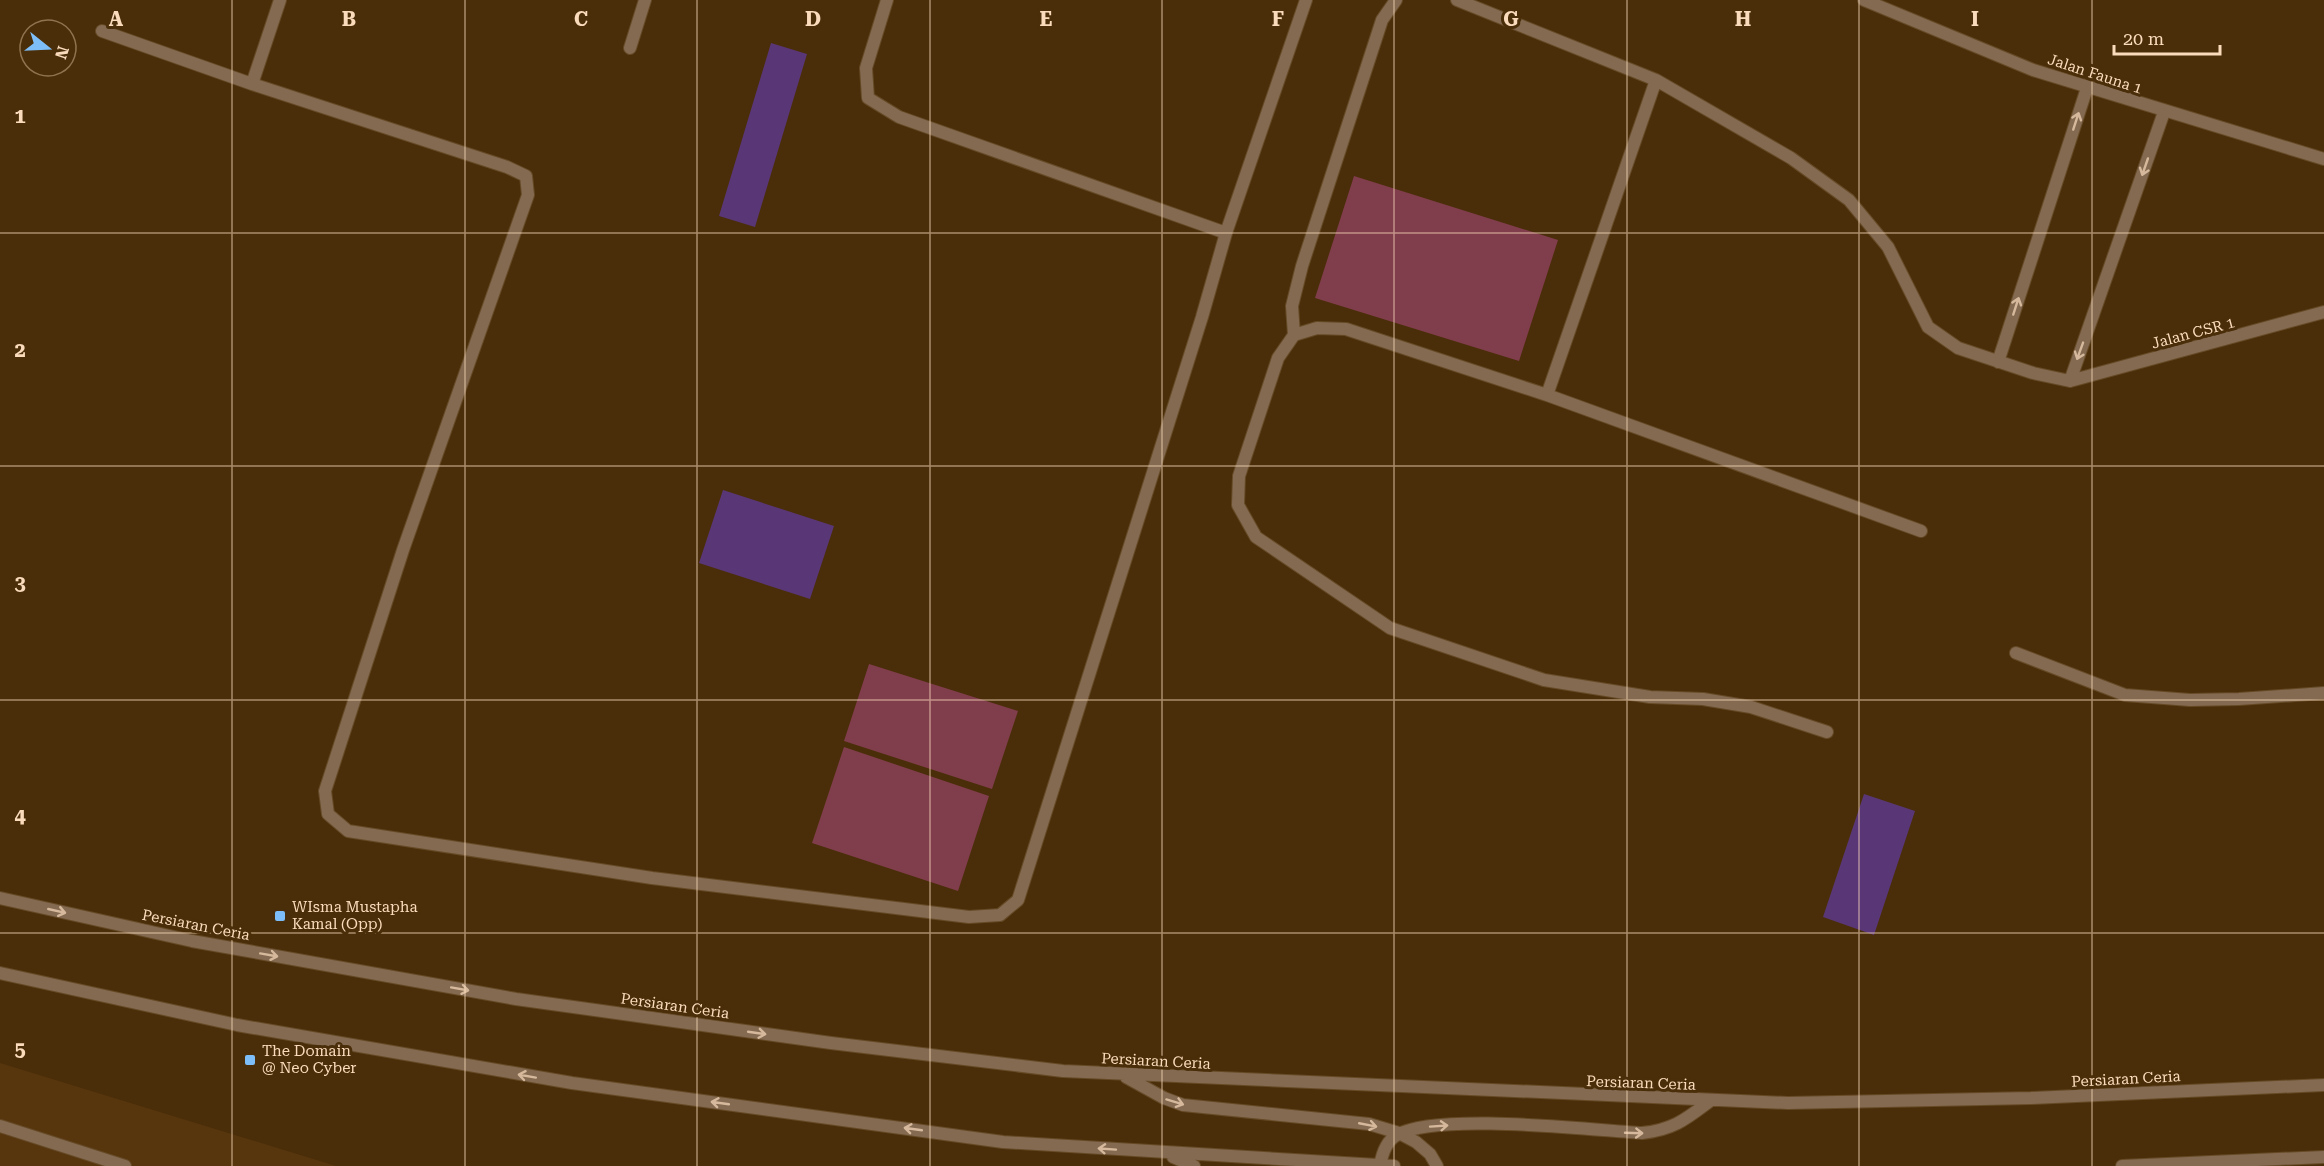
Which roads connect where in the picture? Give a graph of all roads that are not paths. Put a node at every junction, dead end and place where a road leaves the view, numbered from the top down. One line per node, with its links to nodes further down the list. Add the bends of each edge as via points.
1 (280, 0): 11 (street)
2 (645, 0): 9 (street)
3 (887, 0): 15 (street, via 866,68 868,98 899,117)
4 (1306, 0): 15 (street)
5 (1396, 0): 17 (street, via 1382,20 1302,266 1292,306)
6 (1457, 0): 10 (street)
7 (1864, 0): 12 (street, Jalan Fauna 1, via 2033,70)
8 (102, 31): 11 (street)
9 (630, 48)
10 (1656, 80): 18 (street, via 1791,158 1849,200 1888,248 1928,327 1959,348); 20 (street)
11 (252, 84): 15 (street, via 507,167 526,176 528,195 403,550 325,791 328,814 348,831 652,879 969,917 1000,915 1018,900 1203,317)
12 (2087, 88): 13 (street, Jalan Fauna 1); 18 (street, one-way to 12)
13 (2164, 112): 14 (street, Jalan Fauna 1); 19 (street, one-way to 19)
14 (2324, 159)
15 (1226, 233)
16 (2324, 312): 19 (street, Jalan CSR 1)
17 (1294, 335): 20 (street, via 1317,328 1346,330); 24 (street, via 1278,358 1239,476 1238,505 1256,537 1401,632 1544,680 1650,697 1703,699 1751,707)
18 (1998, 362): 19 (street)
19 (2070, 381)
20 (1547, 395): 21 (street)
21 (1921, 531)
22 (2016, 653): 23 (street, via 2125,695 2190,700)
23 (2324, 693)
24 (1827, 732)
25 (0, 898): 27 (street, Persiaran Ceria, one-way to 27, via 192,941 516,999 923,1054)
26 (0, 972): 32 (street, one-way to 26, via 1003,1142 572,1083 237,1025)
27 (1123, 1075): 29 (street, Persiaran Ceria); 31 (street, one-way to 31, via 1184,1105 1369,1124)
28 (2324, 1085): 29 (street, Persiaran Ceria, via 2031,1098)
29 (1710, 1101): 31 (street, one-way to 29, via 1432,1126 1477,1124 1663,1131)
30 (0, 1126): 34 (street)
31 (1399, 1133): 36 (street, via 1388,1144); 38 (street, via 1430,1154)
32 (1165, 1153): 35 (street); 36 (street)
33 (2324, 1157): 39 (street)
34 (125, 1166)
35 (1194, 1166)
36 (1380, 1166): 37 (street)
37 (1394, 1166)
38 (1437, 1166)
39 (2122, 1166)

